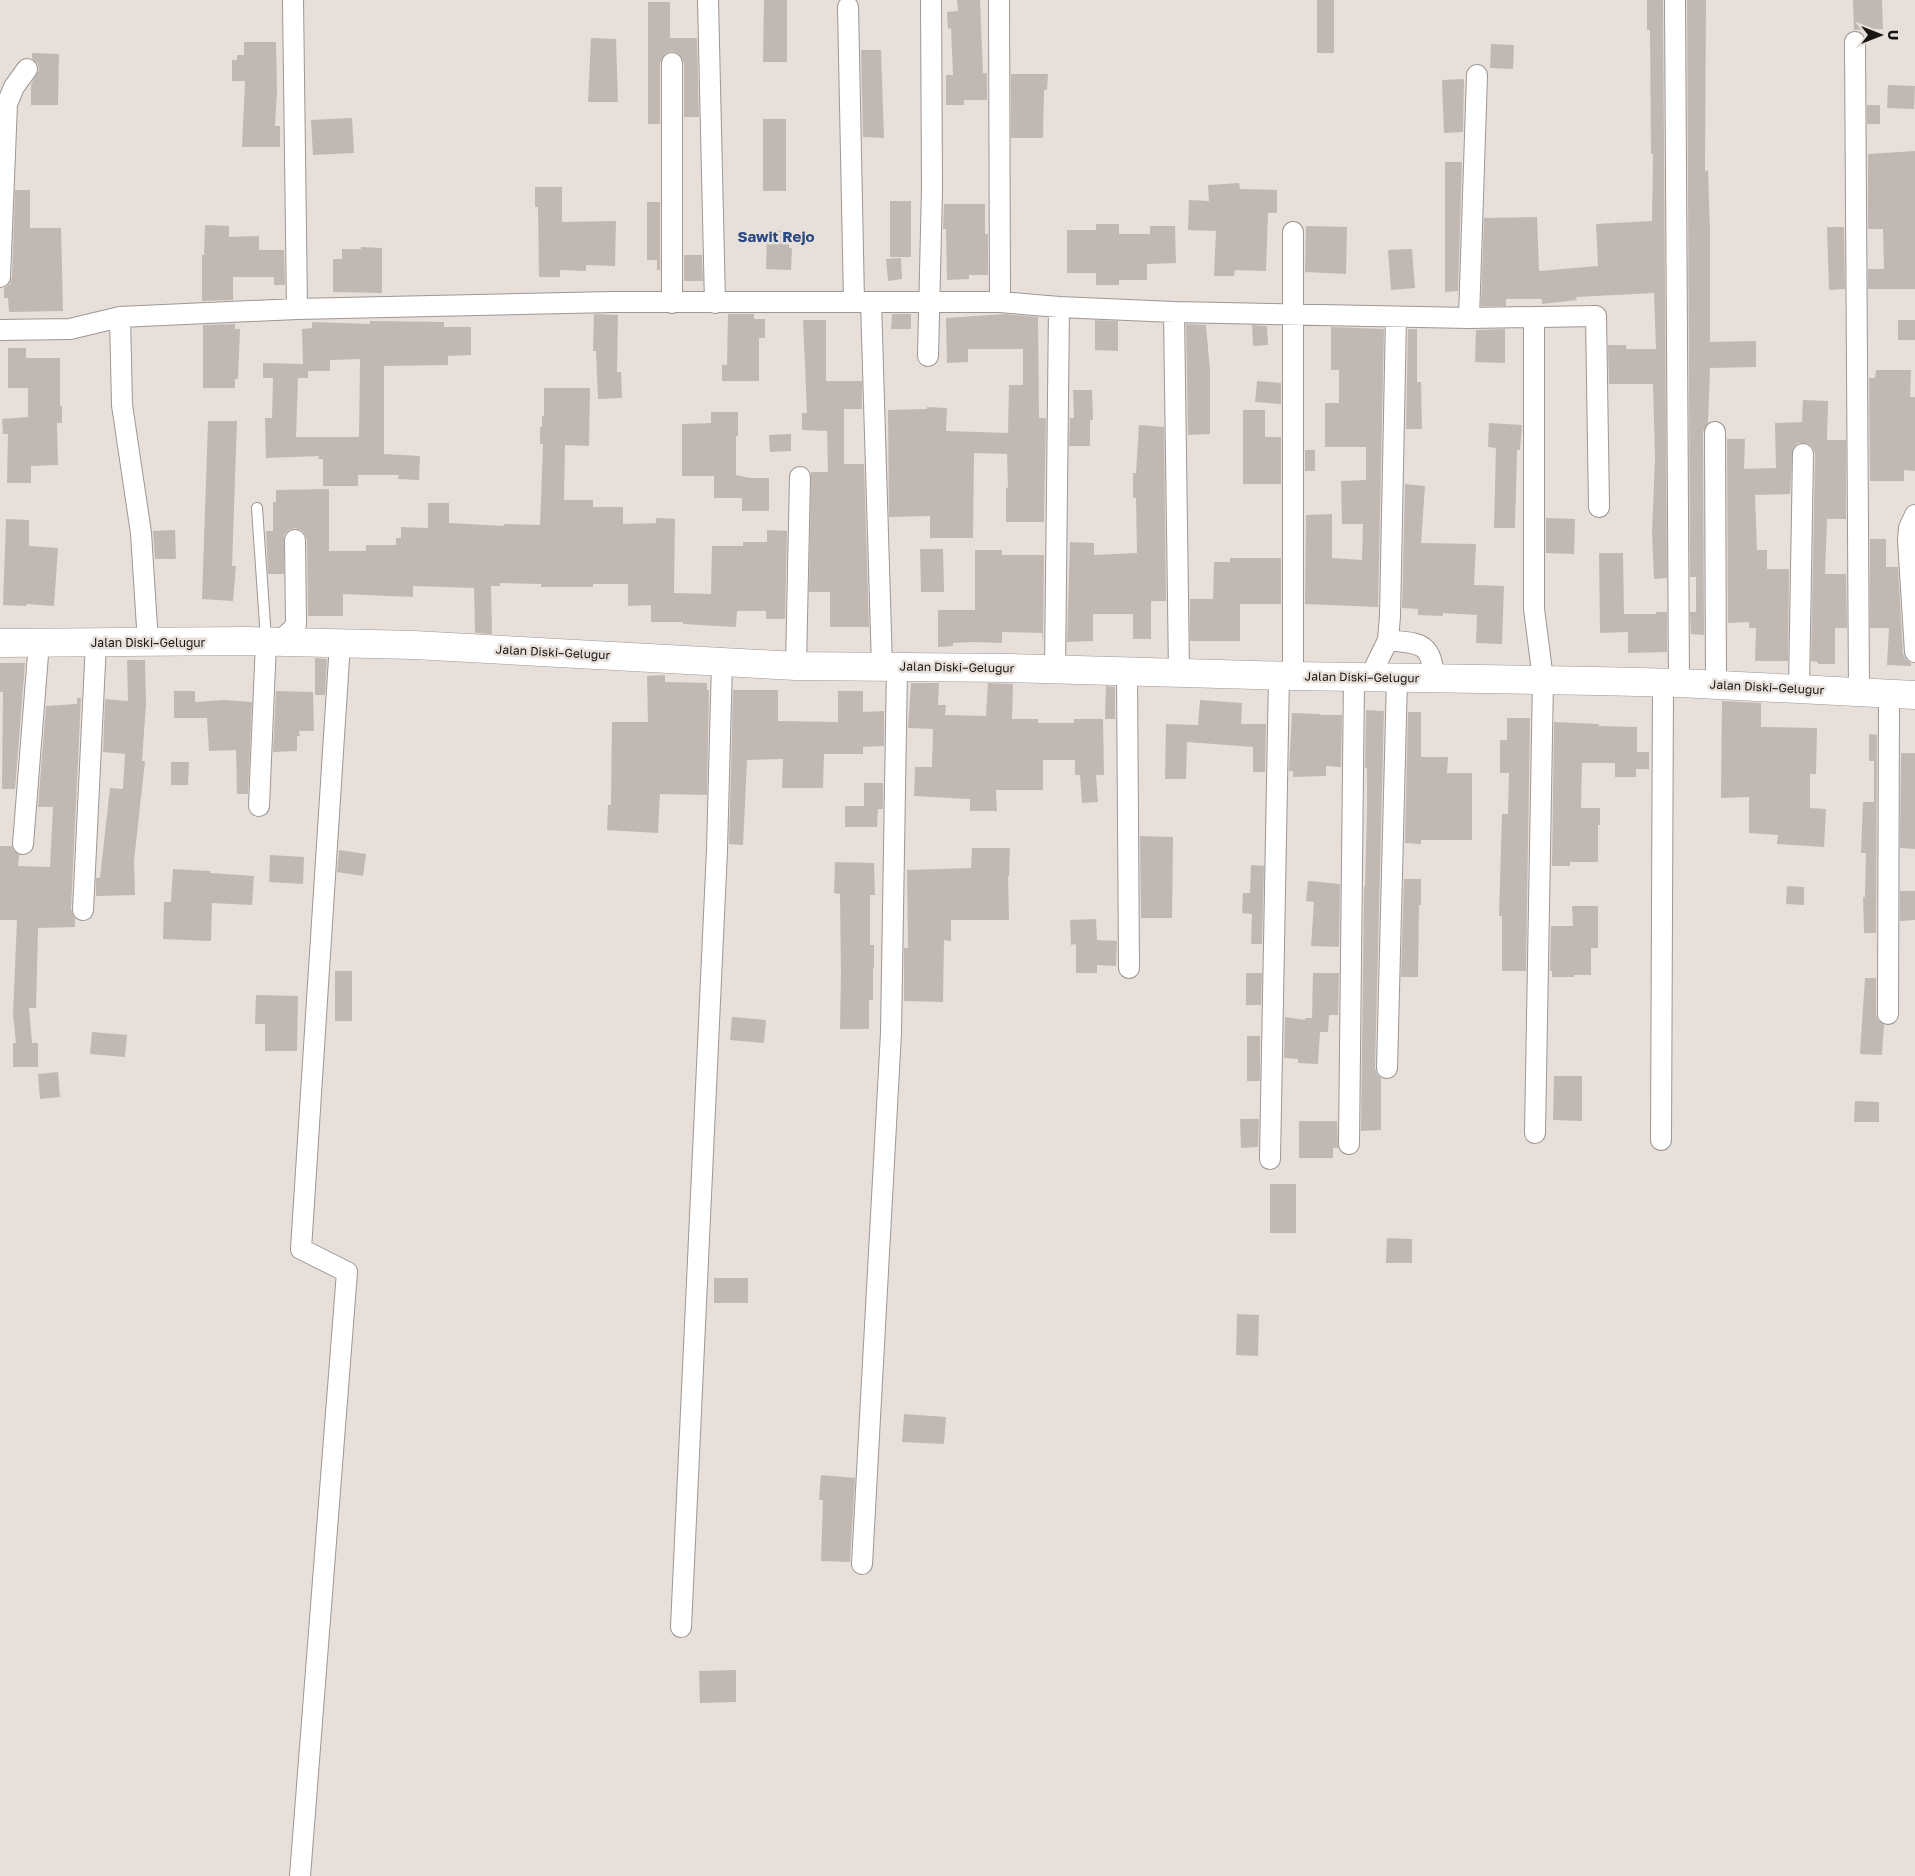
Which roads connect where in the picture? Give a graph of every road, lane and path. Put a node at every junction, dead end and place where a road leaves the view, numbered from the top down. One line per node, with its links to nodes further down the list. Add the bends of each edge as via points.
1 (292, 0): 19 (street)
2 (708, 0): 17 (street)
3 (931, 0): 13 (street)
4 (999, 0): 15 (street)
5 (1675, 0): 54 (street)
6 (848, 7): 14 (street)
7 (1855, 42): 57 (street)
8 (672, 63): 16 (street)
9 (27, 69): 12 (street, via 7,104)
10 (1477, 75): 25 (street)
11 (1293, 232): 21 (street)
12 (0, 277)
13 (929, 301): 14 (street); 15 (street); 27 (street)
14 (863, 302): 17 (street); 45 (street)
15 (1000, 302): 18 (street)
16 (672, 303): 17 (street); 19 (street)
17 (715, 303)
18 (1059, 307): 20 (street); 46 (street)
19 (297, 309): 22 (street)
20 (1174, 312): 21 (street); 48 (street)
21 (1293, 314): 23 (street); 49 (street)
22 (120, 317): 26 (street, via 70,329); 40 (street, via 122,405 141,533)
23 (1396, 317): 25 (street); 35 (street)
24 (1534, 317): 25 (street); 31 (street, via 1596,316); 53 (street, via 1534,609)
25 (1469, 318)
26 (0, 330)
27 (928, 356)
28 (1715, 432): 55 (street)
29 (1803, 454): 56 (street)
30 (800, 477): 44 (street)
31 (1599, 507)
32 (257, 508): 37 (lane)
33 (1915, 515): 42 (street, via 1908,540)
34 (295, 540): 37 (street, via 296,624)
35 (1388, 640): 50 (street); 52 (street, via 1424,647 1433,662)
36 (39, 642): 38 (main road, Jalan Diski–Gelugur); 39 (main road, Jalan Diski–Gelugur); 60 (street)
37 (272, 642): 40 (main road, Jalan Diski–Gelugur); 41 (main road, Jalan Diski–Gelugur); 59 (street)
38 (0, 643)
39 (96, 643): 40 (main road, Jalan Diski–Gelugur); 61 (street)
40 (148, 643)
41 (340, 643): 43 (main road, Jalan Diski–Gelugur); 71 (street, via 301,1249 347,1272)
42 (1915, 652)
43 (722, 662): 44 (main road, Jalan Diski–Gelugur); 70 (street, via 717,850)
44 (796, 666): 45 (main road, Jalan Diski–Gelugur)
45 (890, 667): 46 (main road, Jalan Diski–Gelugur); 69 (street, via 891,1033)
46 (1055, 669): 47 (main road, Jalan Diski–Gelugur)
47 (1127, 671): 48 (main road, Jalan Diski–Gelugur); 62 (street)
48 (1179, 671): 49 (main road, Jalan Diski–Gelugur)
49 (1286, 676): 50 (main road, Jalan Diski–Gelugur); 68 (street)
50 (1362, 677): 51 (main road, Jalan Diski–Gelugur); 67 (street)
51 (1398, 678): 52 (main road, Jalan Diski–Gelugur); 64 (street)
52 (1434, 678): 53 (main road, Jalan Diski–Gelugur)
53 (1543, 679): 54 (main road, Jalan Diski–Gelugur); 65 (street)
54 (1671, 683): 55 (main road, Jalan Diski–Gelugur); 66 (street)
55 (1716, 685): 56 (main road, Jalan Diski–Gelugur)
56 (1799, 688): 57 (main road, Jalan Diski–Gelugur)
57 (1859, 692): 58 (main road, Jalan Diski–Gelugur)
58 (1902, 694): 63 (street)
59 (259, 806)
60 (23, 844)
61 (83, 910)
62 (1129, 968)
63 (1888, 1014)
64 (1387, 1068)
65 (1536, 1133)
66 (1661, 1140)
67 (1349, 1144)
68 (1270, 1159)
69 (862, 1564)
70 (681, 1627)
71 (300, 1876)

